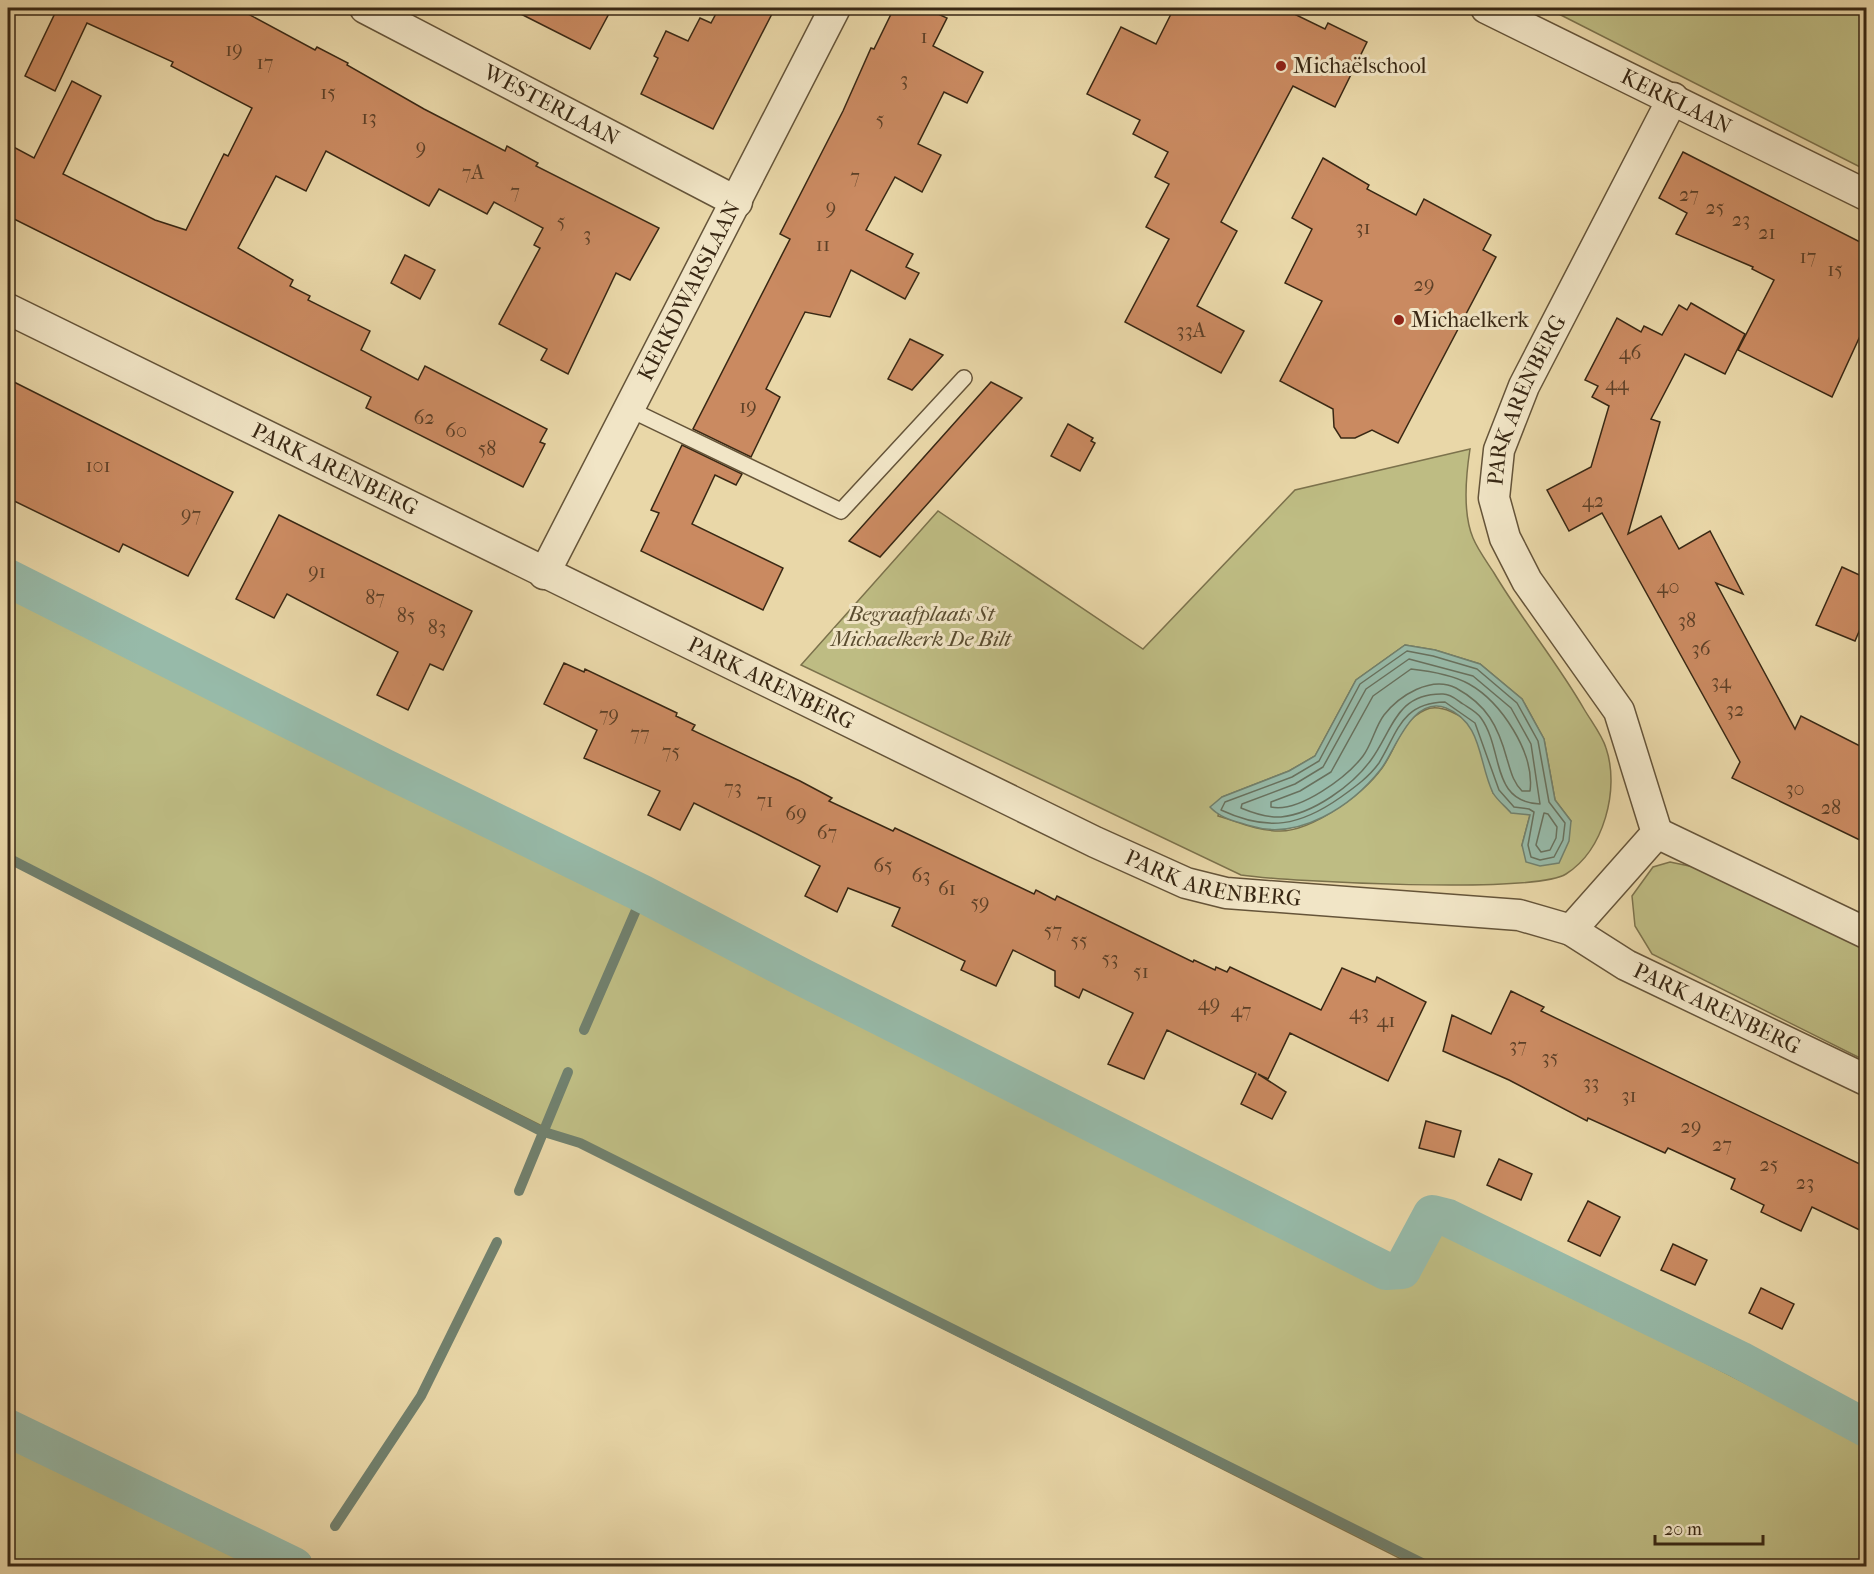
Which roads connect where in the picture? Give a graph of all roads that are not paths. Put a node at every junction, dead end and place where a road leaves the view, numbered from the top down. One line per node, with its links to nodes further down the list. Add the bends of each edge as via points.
1 (365, 8): 6 (street, WESTERLAAN)
2 (835, 8): 6 (street, KERKDWARSLAAN)
3 (1486, 8): 4 (street, KERKLAAN)
4 (1673, 98): 5 (street, KERKLAAN); 11 (street, PARK ARENBERG, via 1524,386 1500,450 1494,498 1505,538 1527,581 1619,711)
5 (1866, 195)
6 (737, 202): 9 (street, KERKDWARSLAAN)
7 (8, 309): 10 (street, PARK ARENBERG)
8 (964, 378): 9 (lane, via 841,511)
9 (631, 410): 10 (street, KERKDWARSLAAN)
10 (544, 574): 12 (street, PARK ARENBERG, via 1186,883 1226,893 1519,915)
11 (1657, 833): 12 (street); 13 (street)
12 (1571, 930): 14 (street, PARK ARENBERG, via 1626,965)
13 (1866, 933)
14 (1866, 1080)

